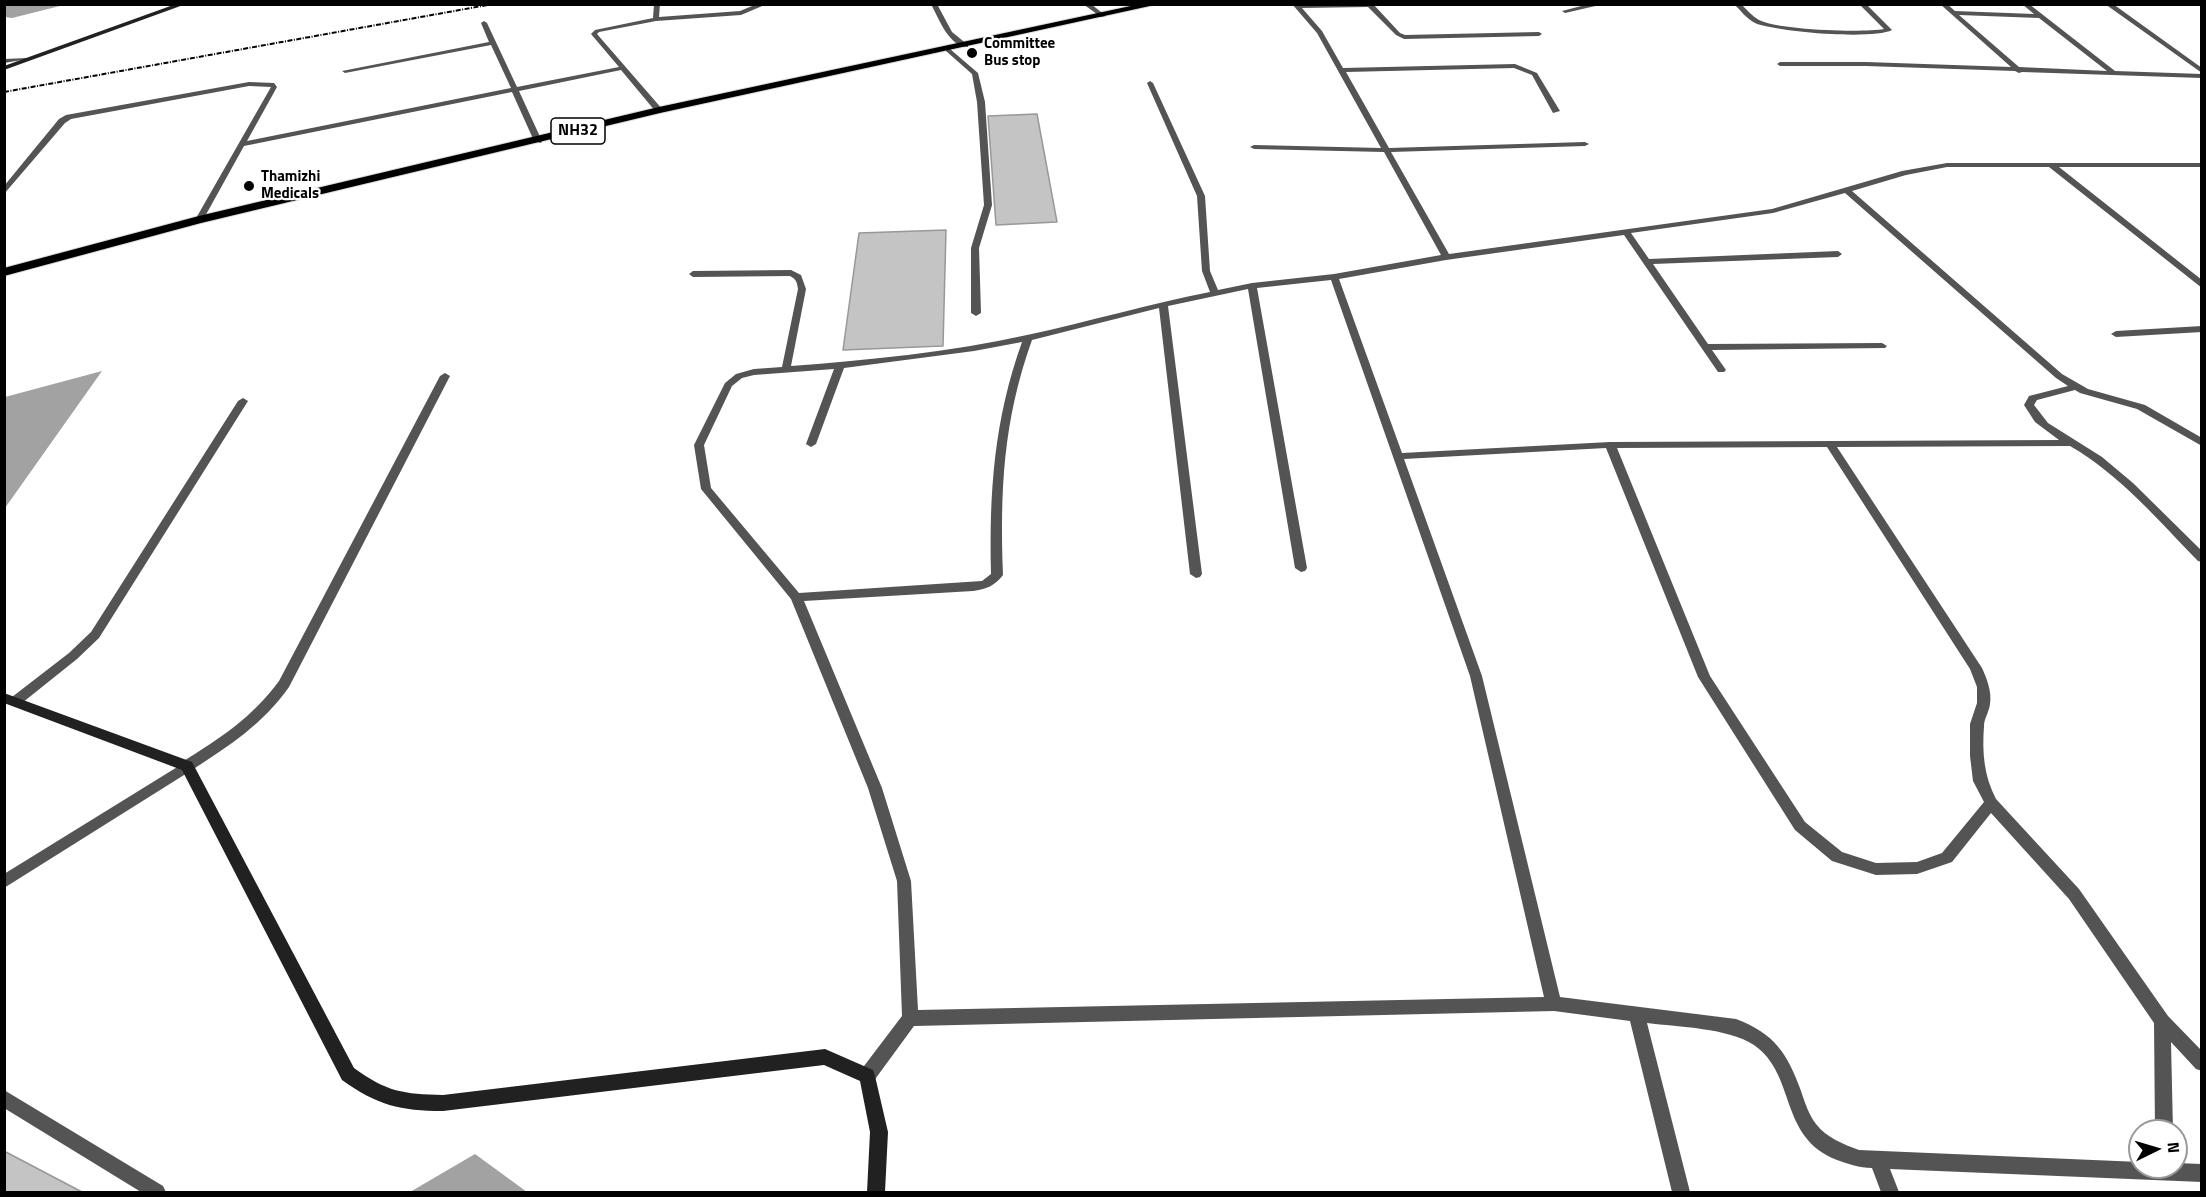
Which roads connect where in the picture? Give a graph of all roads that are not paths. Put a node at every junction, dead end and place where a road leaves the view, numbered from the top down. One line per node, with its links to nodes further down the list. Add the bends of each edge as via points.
1 (183, 4): 24 (street)
2 (657, 4): 18 (street)
3 (764, 4): 18 (street, via 741,14)
4 (934, 4): 22 (street, via 949,33)
5 (1086, 4): 16 (street)
6 (1155, 4): 16 (highway, NH32)
7 (1601, 4): 14 (street)
8 (1737, 4): 9 (street, via 1755,21 1777,26 1889,30)
9 (1862, 4)
10 (1943, 4): 15 (street)
11 (2025, 4): 17 (street)
12 (2108, 4): 32 (street)
13 (1296, 5): 20 (street, via 1370,5 1404,37); 29 (street, via 1320,32)
14 (1565, 11)
15 (1953, 13): 17 (street); 30 (street)
16 (1103, 16): 22 (highway, NH32)
17 (2040, 16): 33 (street)
18 (656, 19): 28 (street, via 606,28 594,34)
19 (484, 23): 21 (street)
20 (1539, 34)
21 (493, 43): 31 (street); 36 (street)
22 (966, 46): 23 (highway, NH32)
23 (948, 50): 37 (highway, NH32); 60 (street, via 975,73 981,102 988,205 975,248)
24 (25, 59): 25 (street); 27 (street)
25 (4, 61)
26 (1779, 64): 30 (street)
27 (4, 68)
28 (623, 68): 36 (street); 37 (street)
29 (1342, 70): 38 (street, via 1515,66 1535,74); 43 (street)
30 (2019, 70): 33 (street)
31 (345, 71)
32 (2202, 71)
33 (2114, 73): 34 (street)
34 (2202, 76)
35 (1150, 83): 58 (street, via 1201,196 1206,271)
36 (513, 89): 39 (street); 40 (street)
37 (659, 110): 39 (highway, NH32)
38 (1556, 111)
39 (538, 141): 48 (highway, NH32)
40 (243, 144): 47 (street, via 272,84 249,84 69,117); 48 (street)
41 (1585, 144): 43 (street)
42 (1254, 147): 43 (street)
43 (1387, 150): 51 (street)
44 (2050, 164): 45 (street); 46 (street, via 1947,165); 56 (street)
45 (2202, 165)
46 (1846, 189): 49 (street, via 1773,211); 70 (street)
47 (4, 192)
48 (199, 220): 53 (highway, NH32)
49 (1626, 232): 51 (street); 52 (street)
50 (1838, 254): 52 (street)
51 (1446, 258): 55 (street)
52 (1646, 262): 65 (street)
53 (4, 272)
54 (693, 274): 67 (street, via 798,275 802,289)
55 (1334, 277): 57 (street); 77 (street)
56 (2202, 285)
57 (1252, 286): 58 (street); 79 (street)
58 (1215, 294): 59 (street)
59 (1163, 304): 63 (street); 80 (street)
60 (976, 313)
61 (2202, 329): 62 (street)
62 (2116, 334)
63 (1028, 338): 66 (street); 81 (street, via 1005,412 994,501 997,575 993,580 973,587)
64 (1882, 346): 65 (street)
65 (1704, 347): 68 (street)
66 (840, 365): 67 (street); 74 (street)
67 (786, 369): 81 (street, via 739,376 728,385 699,444 706,489)
68 (1721, 370)
69 (445, 376): 83 (street, via 284,684 251,724)
70 (2074, 387): 72 (street, via 2033,398 2029,405 2044,426); 73 (street, via 2141,407)
71 (243, 401): 82 (street, via 95,635 73,656)
72 (2072, 443): 75 (street); 78 (street, via 2119,476)
73 (2202, 443)
74 (811, 444)
75 (1830, 444): 76 (street); 84 (street, via 1976,668 1984,703 1977,724 1977,756 1980,781)
76 (1610, 445): 77 (street); 84 (street, via 1704,677 1800,826 1837,857 1876,869 1917,868 1947,858)
77 (1398, 456): 86 (street, via 1476,676)
78 (2202, 558)
79 (1301, 568)
80 (1196, 574)
81 (796, 597): 88 (street, via 875,788 904,881)
82 (11, 699): 83 (street)
83 (187, 766): 85 (street); 91 (street, via 348,1074 371,1092 404,1103 443,1103 825,1057)
84 (1991, 802): 89 (street, via 2074,894)
85 (4, 882)
86 (1554, 1004): 87 (street); 88 (street)
87 (1637, 1015): 94 (street, via 1736,1027 1758,1038 1776,1055 1807,1129 1819,1142 1859,1159); 98 (street)
88 (910, 1018): 91 (street)
89 (2162, 1021): 90 (street); 93 (street)
90 (2202, 1063)
91 (867, 1076): 97 (street, via 879,1132)
92 (5, 1098): 96 (street)
93 (2164, 1119)
94 (1877, 1160): 95 (street); 99 (street)
95 (2128, 1168)
96 (157, 1192)
97 (876, 1192)
98 (1681, 1192)
99 (1890, 1192)

